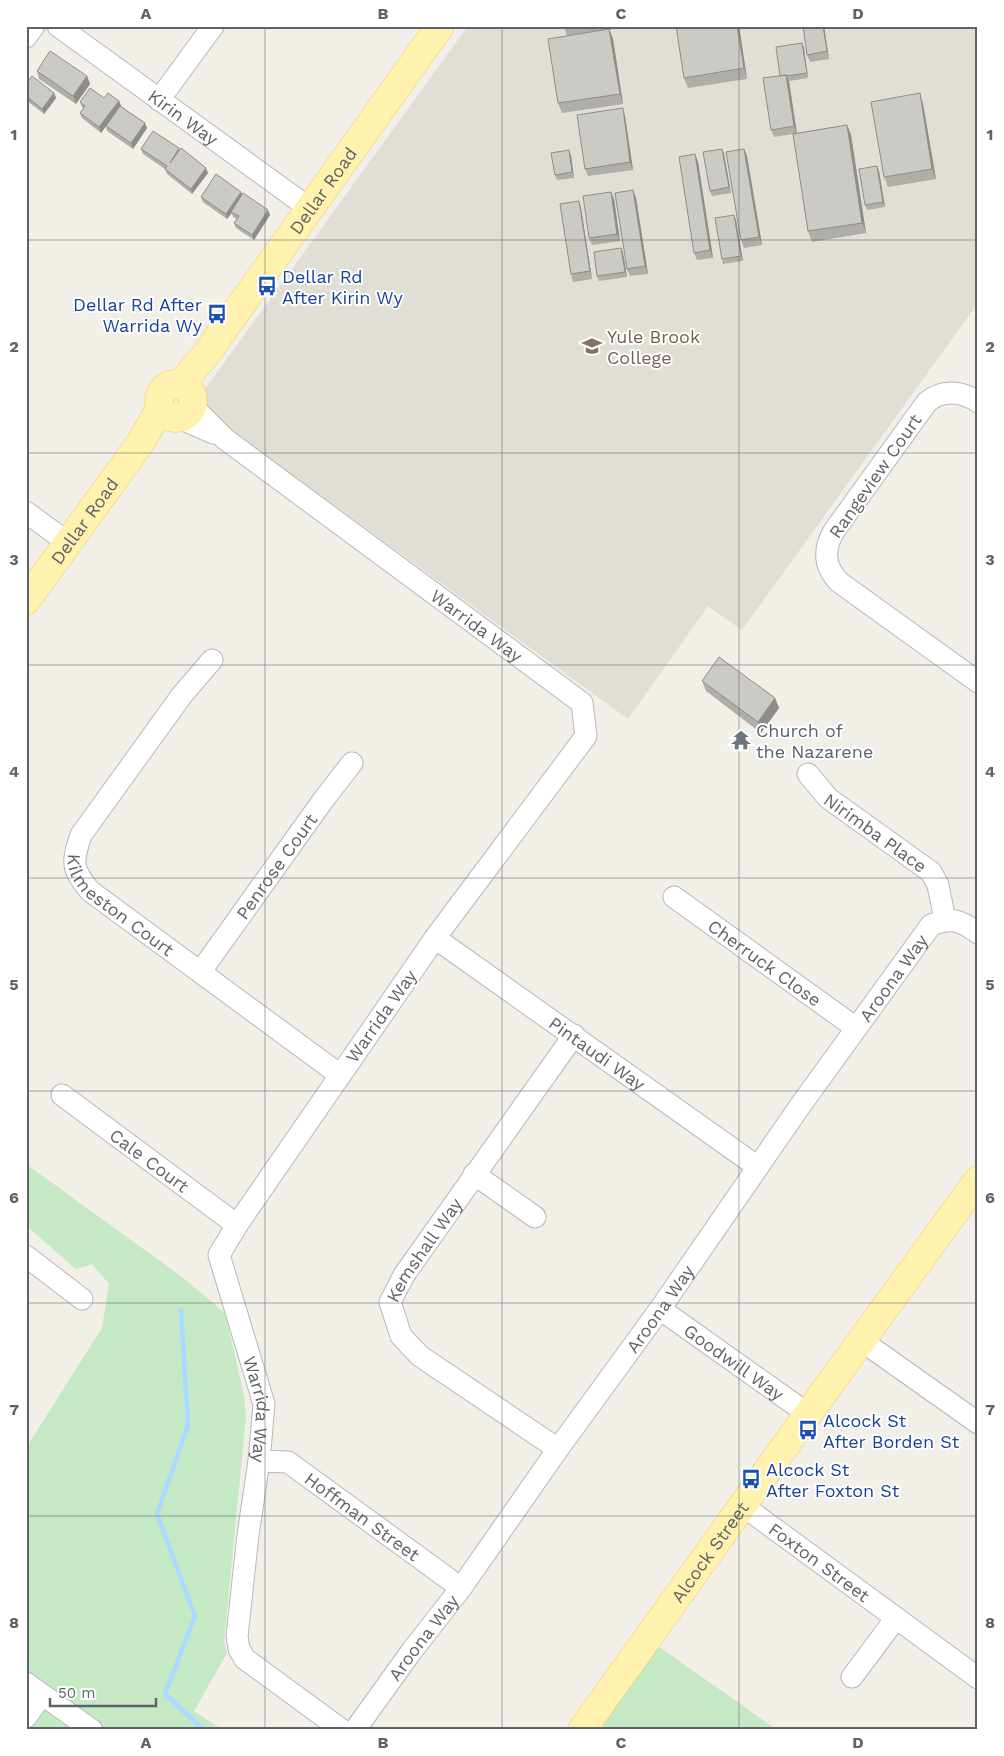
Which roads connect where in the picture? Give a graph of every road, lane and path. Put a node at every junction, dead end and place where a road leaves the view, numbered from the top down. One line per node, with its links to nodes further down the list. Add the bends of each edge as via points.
1 (34, 26): 5 (street)
2 (58, 26): 6 (street, Kirin Way)
3 (213, 26): 6 (street)
4 (440, 26): 7 (main road, Dellar Road)
5 (26, 37)
6 (159, 100): 7 (street, Kirin Way)
7 (309, 208): 9 (main road, Dellar Road, via 206,354)
8 (978, 402): 14 (street, Rangeview Court, via 953,393 942,394 927,402 834,531 828,541 826,557 830,571 839,582)
9 (180, 405): 11 (main road, Dellar Road, via 141,442); 20 (street, Warrida Way, via 582,703 586,736)
10 (26, 512): 11 (street)
11 (68, 543): 12 (main road, Dellar Road)
12 (26, 601)
13 (212, 660): 21 (street, Kilmeston Court, via 182,695 81,835 74,860 79,876 90,891)
14 (978, 682)
15 (352, 764): 21 (street, Penrose Court, via 324,798)
16 (808, 774): 18 (street, Nirimba Place, via 828,798 932,872 938,884)
17 (674, 897): 22 (street, Cherruck Close)
18 (945, 920): 19 (street, Aroona Way, via 961,922); 22 (street, Aroona Way, via 931,925)
19 (978, 933)
20 (435, 938): 23 (street, Pintaudi Way); 24 (street, Warrida Way)
21 (201, 971): 24 (street, Kilmeston Court)
22 (856, 1028): 26 (street, Aroona Way)
23 (574, 1035): 26 (street, Pintaudi Way); 27 (street, Kemshall Way)
24 (340, 1076): 30 (street, Warrida Way)
25 (62, 1095): 30 (street, Cale Court)
26 (758, 1167): 33 (street, Aroona Way)
27 (474, 1174): 29 (street); 37 (street, Kemshall Way, via 404,1274 390,1302 400,1336 420,1356)
28 (978, 1180): 34 (main road, Alcock Street)
29 (534, 1217)
30 (237, 1225): 38 (street, Warrida Way, via 219,1254 264,1404)
31 (26, 1256): 32 (street)
32 (82, 1299)
33 (660, 1309): 35 (street, Goodwill Way); 37 (street, Aroona Way)
34 (862, 1341): 35 (main road, Alcock Street); 36 (street)
35 (808, 1414): 39 (main road, Alcock Street)
36 (978, 1424)
37 (558, 1449): 40 (street, Aroona Way)
38 (259, 1461): 40 (street, Hoffman Street, via 288,1462); 47 (street, Warrida Way, via 237,1636 239,1649 245,1659)
39 (742, 1505): 41 (street, Foxton Street); 49 (main road, Alcock Street)
40 (460, 1588): 48 (street, Aroona Way)
41 (896, 1618): 42 (street); 43 (street, Foxton Street)
42 (852, 1677)
43 (978, 1678)
44 (34, 1689): 45 (street); 46 (street)
45 (26, 1717)
46 (92, 1730)
47 (342, 1730)
48 (355, 1730)
49 (582, 1730)

